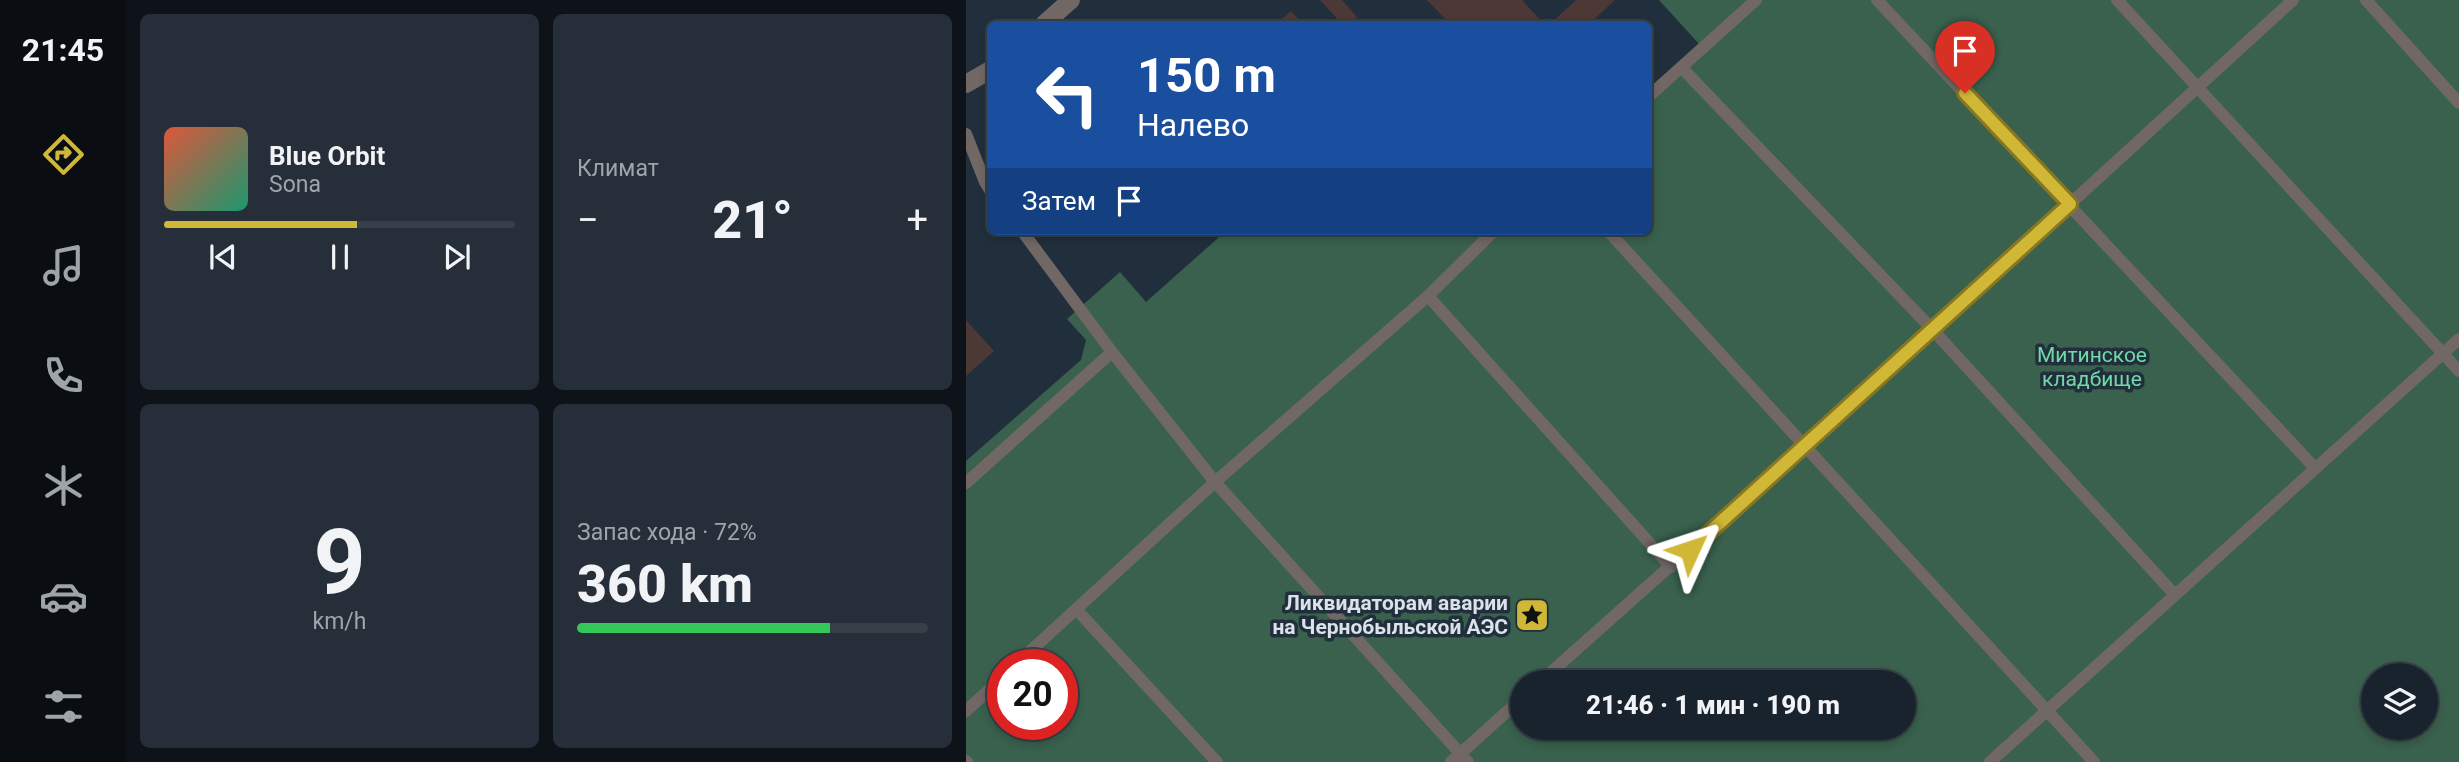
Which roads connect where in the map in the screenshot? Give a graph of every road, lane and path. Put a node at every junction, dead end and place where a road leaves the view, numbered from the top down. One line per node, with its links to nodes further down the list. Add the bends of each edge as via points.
1 (1071, 0): 7 (street)
2 (1756, 0): 8 (lane)
3 (1877, 0): 16 (lane)
4 (2117, 0): 11 (lane)
5 (2292, 0): 11 (lane)
6 (2366, 0): 13 (lane)
7 (1047, 21)
8 (1682, 68): 12 (lane); 21 (lane)
9 (987, 72): 10 (street)
10 (966, 84)
11 (2196, 87): 16 (lane); 24 (lane)
12 (1652, 94)
13 (2459, 103)
14 (966, 134): 15 (lane)
15 (987, 185)
16 (2070, 204): 21 (lane); 27 (lane)
17 (1025, 235): 23 (lane)
18 (1490, 235): 20 (lane)
19 (1612, 235): 26 (lane)
20 (1428, 296): 29 (lane); 30 (lane)
21 (1932, 329): 26 (lane); 31 (lane)
22 (2459, 338): 24 (lane)
23 (1112, 352): 28 (lane); 29 (lane)
24 (2443, 353): 25 (lane); 27 (lane)
25 (2459, 371)
26 (1805, 446): 30 (lane); 38 (lane)
27 (2315, 468): 31 (lane)
28 (966, 482)
29 (1215, 482): 32 (lane); 39 (lane)
30 (1671, 567): 34 (lane)
31 (2175, 595): 38 (lane)
32 (1076, 609): 33 (lane); 40 (lane)
33 (1032, 649)
34 (1554, 670)
35 (987, 691): 36 (lane)
36 (966, 710)
37 (1510, 710): 39 (lane)
38 (2048, 710): 41 (lane); 42 (lane)
39 (1459, 759)
40 (1217, 762)
41 (1990, 762)
42 (2094, 762)

